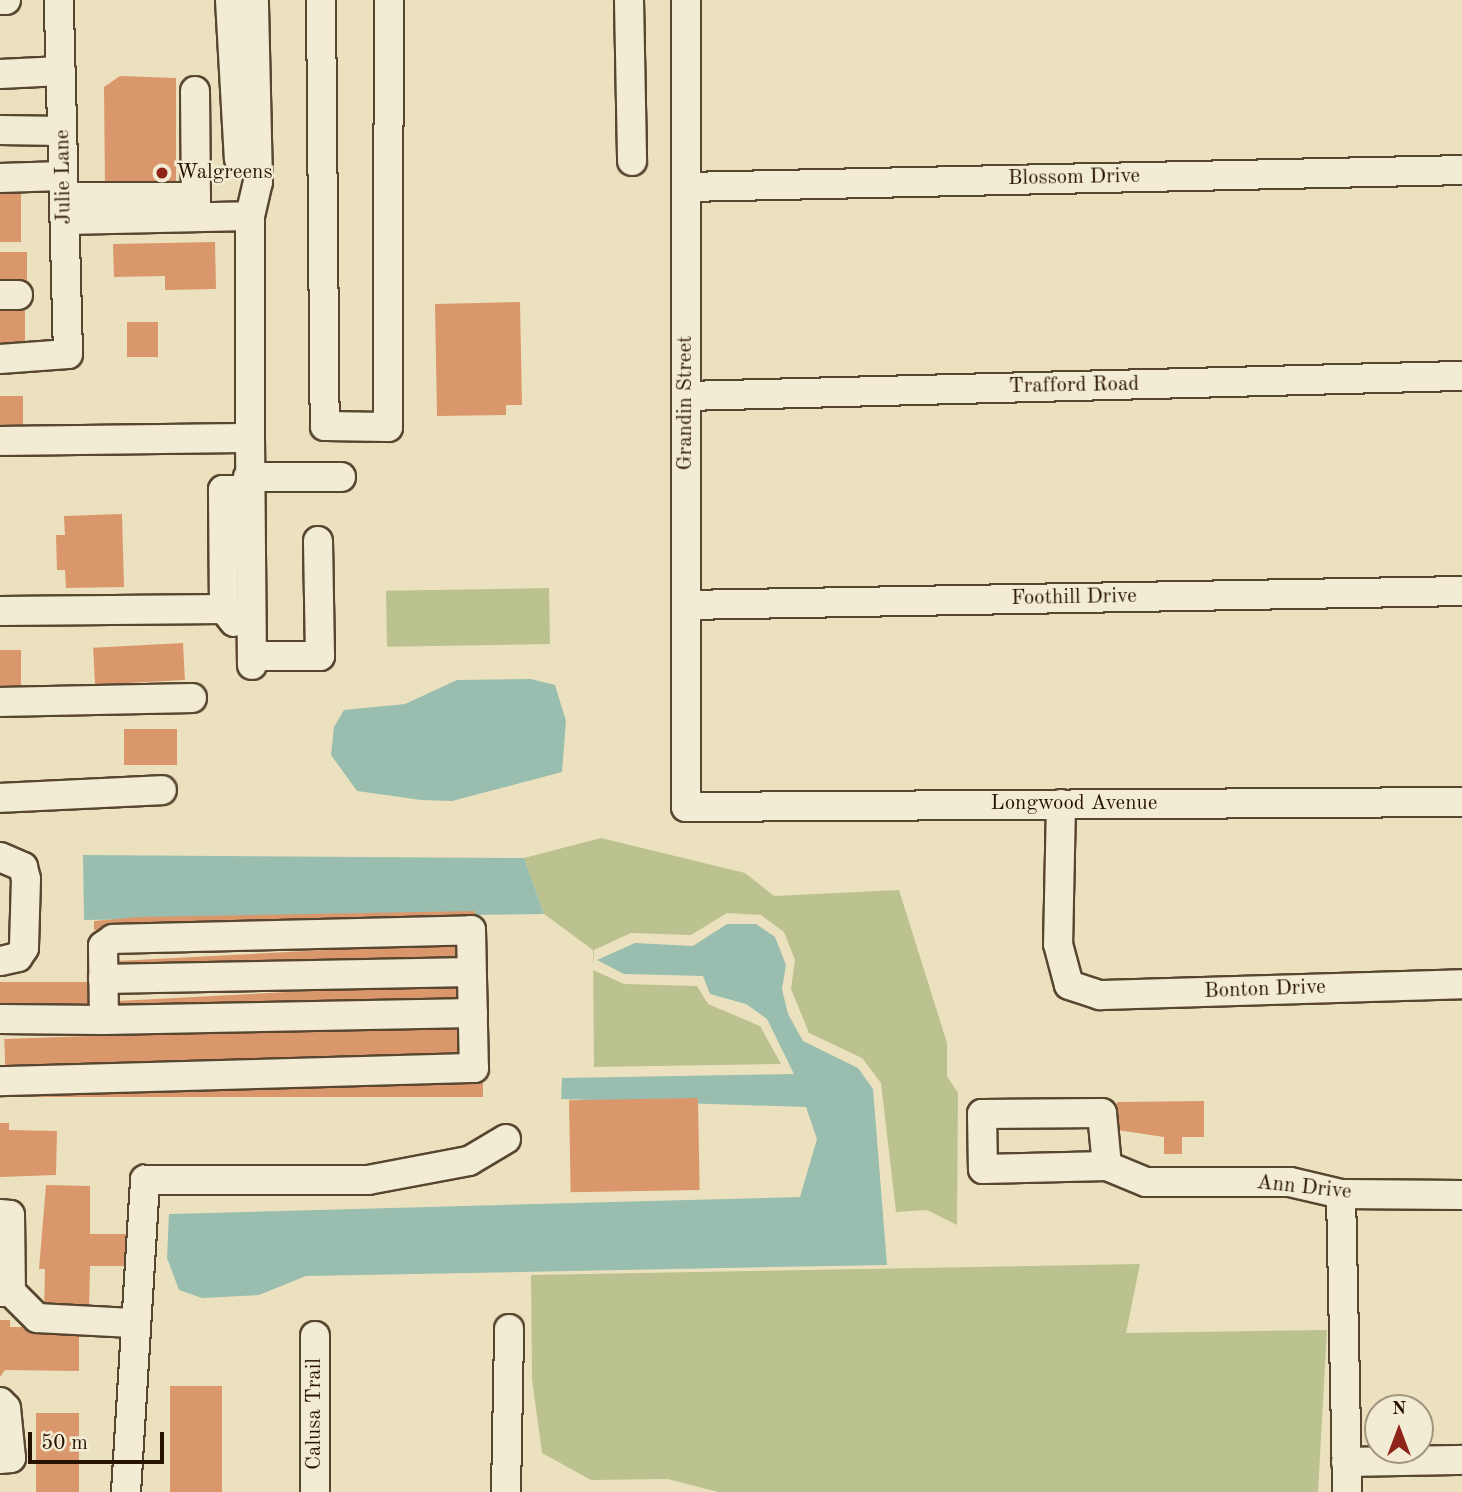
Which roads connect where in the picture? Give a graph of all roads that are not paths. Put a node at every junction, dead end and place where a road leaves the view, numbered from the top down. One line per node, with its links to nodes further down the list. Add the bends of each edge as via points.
1 (59, 0): 8 (street, Julie Lane)
2 (230, 0): 19 (street, via 241,186)
3 (254, 0): 19 (street, via 258,181)
4 (321, 0): 5 (street, via 325,426 388,426)
5 (389, 0)
6 (629, 0): 13 (street)
7 (686, 0): 16 (street, Grandin Street)
8 (61, 71): 9 (street); 12 (street, Julie Lane)
9 (0, 74)
10 (195, 90): 18 (street)
11 (0, 130): 12 (street)
12 (62, 131): 17 (street, Julie Lane)
13 (632, 161)
14 (1462, 170): 16 (street, Blossom Drive)
15 (0, 178): 17 (street)
16 (686, 187): 22 (street, Grandin Street)
17 (64, 198): 18 (street); 20 (street, Julie Lane, via 68,354)
18 (196, 207): 19 (street)
19 (250, 216): 23 (street)
20 (0, 359)
21 (1462, 376): 22 (street, Trafford Road)
22 (686, 396): 29 (street, Grandin Street)
23 (250, 438): 24 (street); 26 (street)
24 (0, 441)
25 (341, 477): 26 (street)
26 (248, 484): 30 (street, via 223,490); 32 (street)
27 (318, 541): 32 (street, via 320,656 252,661)
28 (1462, 591): 29 (street, Foothill Drive)
29 (686, 606): 39 (street, Grandin Street)
30 (224, 609): 31 (street); 32 (street, via 236,624)
31 (0, 611)
32 (250, 624)
33 (192, 698): 34 (street)
34 (0, 702)
35 (162, 790): 36 (street)
36 (0, 798)
37 (1462, 802): 38 (street, Longwood Avenue)
38 (1061, 804): 39 (street, Longwood Avenue); 44 (street, Bonton Drive, via 1058,944 1069,985 1100,995)
39 (686, 807)
40 (0, 857): 41 (street, via 23,867 26,878 24,948 18,957)
41 (0, 961)
42 (471, 972): 43 (street); 43 (street, via 471,930 113,939 103,946); 45 (street)
43 (103, 979): 47 (street)
44 (1462, 985)
45 (472, 1013): 47 (street); 48 (street, via 474,1068)
46 (0, 1019): 47 (street)
47 (104, 1020)
48 (0, 1081)
49 (506, 1139): 55 (street, via 469,1161 368,1180 145,1180)
50 (1107, 1166): 51 (street, Ann Drive, via 1146,1182 1290,1182)
51 (1341, 1194): 52 (street, Ann Drive); 61 (street)
52 (1462, 1195)
53 (0, 1214): 54 (street, via 10,1214)
54 (5, 1292): 55 (street, via 37,1318)
55 (132, 1323): 62 (street)
56 (509, 1329): 64 (street)
57 (315, 1336): 63 (street, Calusa Trail)
58 (0, 1402): 59 (street, via 6,1408 11,1458)
59 (0, 1458)
60 (1462, 1460): 61 (street)
61 (1346, 1462): 65 (street)
62 (126, 1492)
63 (315, 1492)
64 (506, 1492)
65 (1347, 1492)

